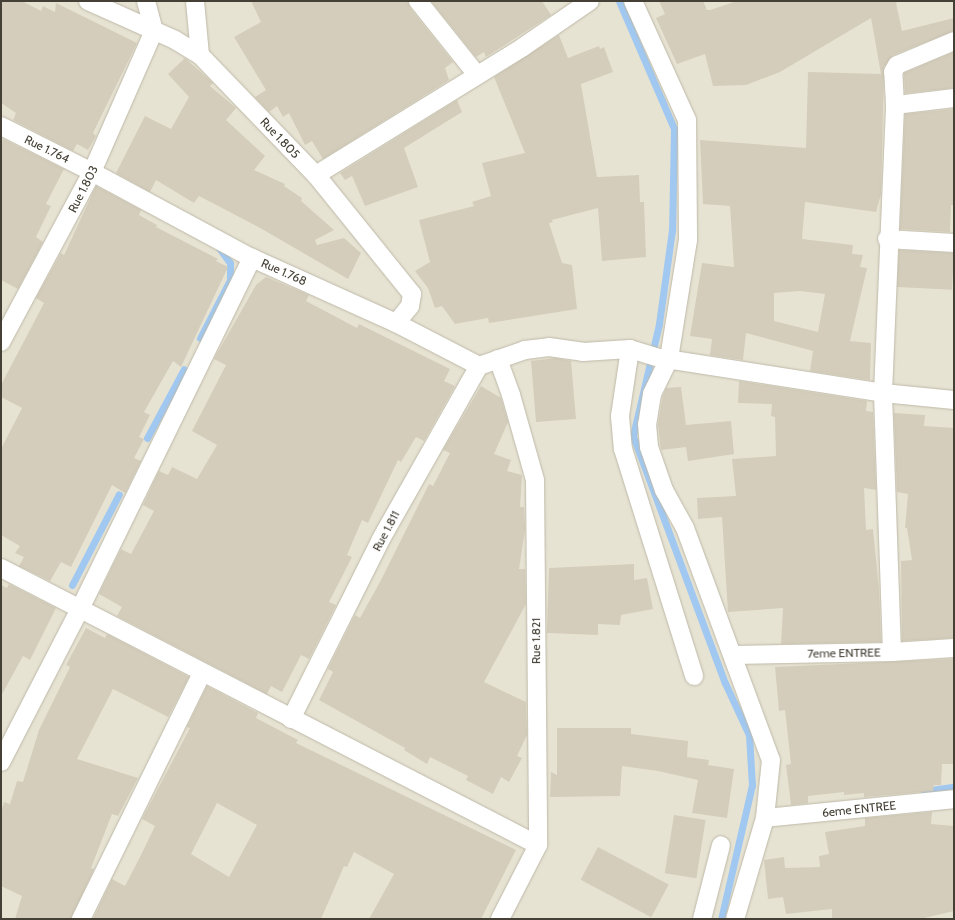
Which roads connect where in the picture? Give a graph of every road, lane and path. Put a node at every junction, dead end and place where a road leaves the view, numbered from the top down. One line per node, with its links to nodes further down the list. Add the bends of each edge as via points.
1 (88, 1): 7 (street, Rue 1.805)
2 (146, 1): 7 (street)
3 (195, 1): 9 (street)
4 (418, 1): 10 (street)
5 (590, 1): 10 (street)
6 (634, 1): 21 (street, via 687,120 688,240)
7 (154, 31): 9 (street, Rue 1.805); 14 (street, Rue 1.803)
8 (954, 41): 12 (street, via 895,66)
9 (200, 55): 15 (street, Rue 1.805)
10 (477, 75): 15 (street)
11 (954, 98): 12 (street)
12 (895, 105): 16 (street)
13 (1, 126): 14 (street, Rue 1.764)
14 (92, 172): 18 (street, Rue 1.768); 20 (street, Rue 1.803)
15 (316, 176): 19 (street, Rue 1.805, via 412,294 410,306)
16 (887, 239): 17 (street); 24 (street)
17 (954, 244)
18 (252, 258): 19 (street, Rue 1.768); 27 (street)
19 (396, 323): 23 (street, Rue 1.768)
20 (1, 342)
21 (651, 355): 22 (street, via 583,352 549,347 525,350); 24 (street); 30 (street, via 652,394 647,424 649,448 664,490 685,528); 32 (street, via 620,416 623,449)
22 (498, 359): 23 (street); 37 (street, Rue 1.821, via 512,395 535,480)
23 (479, 366): 33 (street, Rue 1.811, via 381,539)
24 (883, 393): 25 (street); 29 (street)
25 (954, 400)
26 (1, 568): 27 (street)
27 (80, 609): 31 (street); 34 (street)
28 (954, 648): 29 (street, 7eme ENTREE)
29 (892, 652): 30 (street, 7eme ENTREE)
30 (733, 655): 36 (street, via 771,760)
31 (202, 674): 33 (street); 39 (street)
32 (694, 676)
33 (291, 719): 37 (street)
34 (1, 762)
35 (954, 799): 36 (street, 6eme ENTREE)
36 (765, 818): 42 (street)
37 (538, 845): 40 (street, Rue 1.821)
38 (721, 845): 41 (street)
39 (81, 919)
40 (500, 919)
41 (702, 919)
42 (735, 919)

